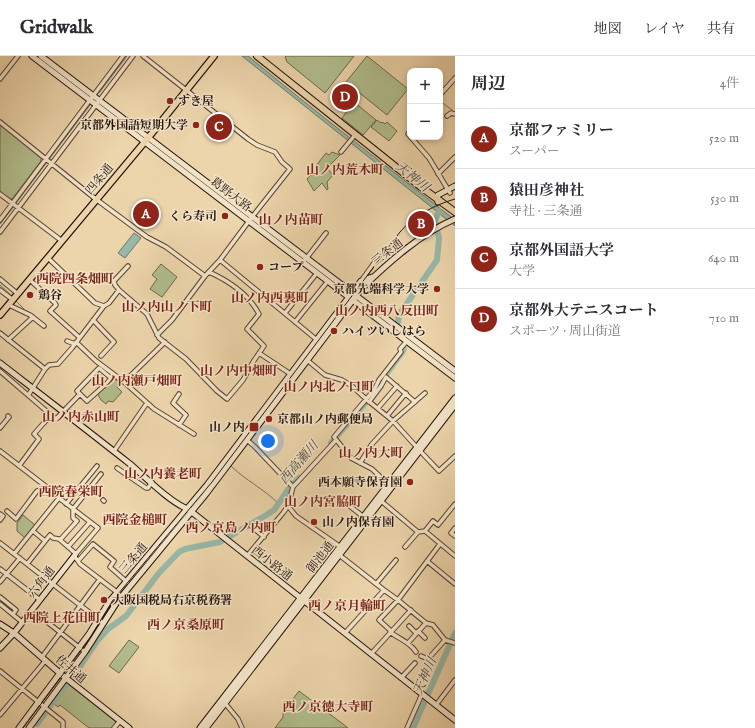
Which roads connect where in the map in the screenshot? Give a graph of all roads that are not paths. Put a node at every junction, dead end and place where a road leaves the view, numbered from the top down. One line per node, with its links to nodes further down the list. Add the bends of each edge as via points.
1 (18, 56): 11 (street)
2 (32, 56): 9 (street, 葛野大路)
3 (41, 56): 9 (street, 葛野大路)
4 (123, 56): 14 (street)
5 (133, 56): 14 (street)
6 (143, 56): 12 (street)
7 (214, 56): 12 (main road, 四条通)
8 (256, 56): 19 (highway)
9 (48, 65): 14 (street, 葛野大路)
10 (455, 78): 13 (street)
11 (0, 79)
12 (187, 90): 20 (main road, 四条通); 36 (street, via 248,139 276,152 290,169)
13 (443, 92)
14 (95, 100): 20 (street, 葛野大路); 24 (street); 25 (street)
15 (454, 108): 16 (street)
16 (455, 114): 17 (street, via 450,113)
17 (447, 116)
18 (0, 122): 24 (street)
19 (354, 136): 22 (street); 30 (highway)
20 (147, 140): 31 (main road, 四条通); 36 (street, 葛野大路)
21 (413, 140): 26 (street, via 429,158)
22 (341, 152)
23 (455, 158): 26 (street)
24 (46, 159): 25 (street); 32 (street)
25 (51, 164): 31 (street); 33 (street)
26 (438, 174): 28 (street)
27 (455, 187): 28 (street)
28 (449, 192): 30 (street, via 438,195)
29 (0, 194): 32 (street)
30 (438, 199): 34 (highway); 35 (highway)
31 (97, 200): 41 (main road, 四条通); 49 (street)
32 (12, 203): 33 (street); 37 (street)
33 (18, 208): 39 (street); 41 (street)
34 (455, 212)
35 (455, 215)
36 (250, 219): 44 (street); 45 (street, 葛野大路)
37 (0, 220)
38 (455, 220): 50 (street, 三条通, via 436,228)
39 (0, 232)
40 (326, 233): 45 (street)
41 (62, 241): 43 (main road, 四条通)
42 (379, 256): 54 (street)
43 (48, 258): 52 (main road, 四条通); 60 (street, via 95,303)
44 (220, 260): 47 (street); 61 (street)
45 (305, 260): 48 (street, 葛野大路); 57 (street, 葛野大路)
46 (128, 266): 56 (street, via 114,281)
47 (209, 272): 49 (street); 76 (street, via 230,283 250,299 260,314 247,329 264,346)
48 (317, 273): 53 (street, 葛野大路); 61 (street)
49 (205, 276): 68 (street, via 172,320)
50 (373, 276): 54 (street, 三条通); 57 (street, 三条通)
51 (0, 279): 58 (street)
52 (30, 280): 58 (main road, 四条通); 69 (street, via 55,303 50,311)
53 (328, 281): 57 (street, 葛野大路); 65 (street)
54 (361, 281): 57 (street, 三条通)
55 (0, 290): 58 (street)
56 (119, 290): 60 (street); 68 (street, via 147,314)
57 (353, 296): 72 (street, 三条通); 73 (street, 葛野大路); 82 (street, 葛野大路)
58 (15, 298): 59 (main road, 四条通)
59 (9, 305): 62 (main road, 四条通); 63 (street)
60 (104, 306): 64 (street)
61 (285, 313): 65 (street)
62 (0, 315)
63 (34, 317): 66 (street); 70 (street)
64 (93, 320): 69 (street); 77 (street, via 114,342)
65 (295, 322): 72 (street)
66 (44, 326)
67 (0, 334): 70 (street)
68 (157, 335): 74 (street)
69 (79, 337): 75 (street)
70 (8, 340): 80 (street)
71 (67, 341): 75 (street)
72 (319, 341): 78 (street, 三条通); 84 (street, 三条通)
73 (406, 341): 85 (street, 葛野大路); 95 (street)
74 (165, 342): 76 (street, via 227,399 243,380); 86 (street)
75 (75, 343): 80 (street, via 58,364 49,365); 83 (street)
76 (259, 353): 84 (street)
77 (100, 356)
78 (307, 360): 84 (street, 三条通); 95 (street, via 325,375 352,386)
79 (0, 363): 88 (street, 西小路通)
80 (45, 369): 88 (street)
81 (0, 371): 90 (street)
82 (455, 371)
83 (112, 376): 86 (street); 91 (street, via 87,401); 91 (street, via 99,368 77,391)
84 (293, 376): 109 (street, 三条通); 131 (street, 三条通)
85 (455, 378)
86 (124, 382): 97 (street)
87 (397, 386): 93 (street); 95 (street, via 386,377); 99 (street)
88 (32, 388): 90 (street); 100 (street, 西小路通)
89 (425, 393): 96 (street)
90 (29, 394): 101 (street)
91 (80, 394): 100 (street)
92 (179, 394): 105 (street, via 174,403 186,415)
93 (406, 394): 96 (street); 103 (street)
94 (455, 398): 110 (street, 御池通)
95 (368, 401): 99 (street); 108 (street, via 334,437)
96 (415, 402): 104 (street)
97 (147, 403): 105 (street); 112 (street)
98 (455, 405): 110 (street, 御池通)
99 (378, 408): 103 (street)
100 (63, 412): 101 (street, via 56,419); 112 (street, 西小路通)
101 (51, 415): 115 (street, via 34,434 39,439)
102 (8, 416): 106 (street)
103 (387, 416): 104 (street)
104 (392, 421): 110 (street); 114 (street)
105 (179, 425): 107 (street)
106 (0, 428)
107 (194, 434)
108 (336, 439): 114 (street, via 351,458); 120 (street)
109 (247, 440): 120 (street); 131 (street, 三条通)
110 (418, 449): 113 (street, via 440,471); 121 (street, 御池通)
111 (0, 451): 115 (street)
112 (114, 451): 119 (street, 西小路通)
113 (455, 456)
114 (360, 463): 121 (street, via 372,469)
115 (19, 466): 122 (street)
116 (97, 466): 126 (street)
117 (117, 468): 119 (street, via 146,488)
118 (101, 474): 129 (street)
119 (152, 482): 131 (street, 西小路通)
120 (292, 486): 128 (street)
121 (390, 486): 125 (street, 御池通)
122 (47, 487): 123 (street); 130 (street, via 38,491 16,519)
123 (59, 498): 126 (street); 138 (street)
124 (342, 500): 133 (street)
125 (379, 500): 133 (street, 御池通); 140 (street)
126 (66, 504): 129 (street)
127 (455, 504): 139 (street, via 438,525 433,521)
128 (288, 506): 142 (street); 149 (street, via 296,516)
129 (73, 509): 135 (street); 143 (street, via 73,518 77,521)
130 (7, 511)
131 (190, 511): 153 (street, 西小路通); 164 (street, 三条通)
132 (0, 514): 134 (street, via 3,516)
133 (365, 518): 149 (street, 御池通)
134 (0, 520)
135 (90, 522): 147 (street); 152 (street, 六角通, via 98,528)
136 (251, 526): 142 (street)
137 (455, 528): 141 (street, via 451,533)
138 (33, 531): 144 (street); 150 (street)
139 (425, 531): 140 (street); 146 (street)
140 (418, 532): 148 (street)
141 (455, 536)
142 (264, 537): 153 (street)
143 (60, 540): 144 (street, via 50,535); 147 (street)
144 (45, 541): 159 (street)
145 (0, 543): 150 (street)
146 (440, 544): 154 (street); 158 (street)
147 (68, 547): 152 (street)
148 (405, 547)
149 (342, 548): 151 (street, 御池通)
150 (14, 554): 155 (street)
151 (337, 554): 166 (street); 171 (street, 御池通)
152 (75, 555): 157 (street); 165 (street, 六角通)
153 (247, 556): 171 (street, 西小路通)
154 (455, 556)
155 (20, 558): 159 (street); 161 (street)
156 (396, 560): 166 (street)
157 (78, 561): 162 (street); 164 (street, via 93,544 114,561 110,567)
158 (427, 561): 167 (street); 173 (street)
159 (27, 564): 165 (street)
160 (0, 569): 161 (street)
161 (7, 574): 163 (street); 172 (street)
162 (100, 579): 169 (street); 175 (street)
163 (0, 582)
164 (129, 583): 169 (street, 三条通)
165 (52, 584): 172 (street, 六角通); 175 (street)
166 (376, 584): 168 (street)
167 (455, 584)
168 (384, 590): 173 (street); 189 (street)
169 (119, 594): 179 (street, 三条通); 181 (street, 三条通)
170 (0, 597): 178 (street, via 16,610)
171 (302, 599): 189 (street, 西小路通); 209 (street, 御池通)
172 (40, 600): 176 (street, 六角通)
173 (398, 600): 177 (street); 185 (street, via 379,620)
174 (0, 604): 178 (street)
175 (81, 606): 179 (street); 188 (street)
176 (32, 610): 180 (street, 六角通); 188 (street)
177 (411, 610): 182 (street); 185 (street)
178 (13, 614): 180 (street)
179 (98, 619): 181 (street); 194 (street, 三条通)
180 (22, 622): 187 (street, 六角通)
181 (103, 623): 196 (street, 三条通)
182 (426, 623): 186 (street); 191 (street, via 433,625)
183 (0, 624): 187 (street, 佐井通)
184 (409, 626): 186 (street)
185 (391, 632): 192 (street); 198 (street)
186 (417, 632): 190 (street); 192 (street)
187 (14, 633): 195 (street, 六角通); 200 (street, 佐井通)
188 (61, 633): 194 (street); 200 (street)
189 (345, 633): 198 (street, 西小路通)
190 (425, 638)
191 (447, 641): 193 (street); 199 (street, via 428,659)
192 (408, 643): 197 (street)
193 (454, 643)
194 (80, 647): 196 (street); 203 (street, 三条通)
195 (0, 648)
196 (85, 652): 204 (street, 三条通)
197 (416, 652)
198 (371, 654): 205 (street, 西小路通)
199 (421, 656)
200 (44, 659): 203 (street, 佐井通); 207 (street)
201 (415, 663): 205 (street)
202 (0, 671): 207 (street)
203 (60, 674): 204 (street, 佐井通); 210 (street, 三条通)
204 (66, 678): 212 (street, 三条通); 215 (street, 佐井通)
205 (401, 678): 208 (street, 西小路通)
206 (455, 680): 211 (street)
207 (22, 689): 210 (street); 213 (street)
208 (425, 696): 211 (street, 西小路通); 224 (street)
209 (223, 702): 221 (street, 御池通); 222 (street, 御池通); 223 (street, via 238,719)
210 (39, 703): 212 (street); 216 (street, 三条通)
211 (436, 705): 214 (street, 西小路通)
212 (44, 708): 217 (street, 三条通); 218 (street, via 63,722)
213 (0, 716)
214 (455, 720)
215 (120, 721): 219 (street); 220 (street, 佐井通)
216 (19, 728)
217 (29, 728)
218 (63, 728)
219 (114, 728)
220 (129, 728)
221 (200, 728)
222 (206, 728)
223 (242, 728)
224 (407, 728)

